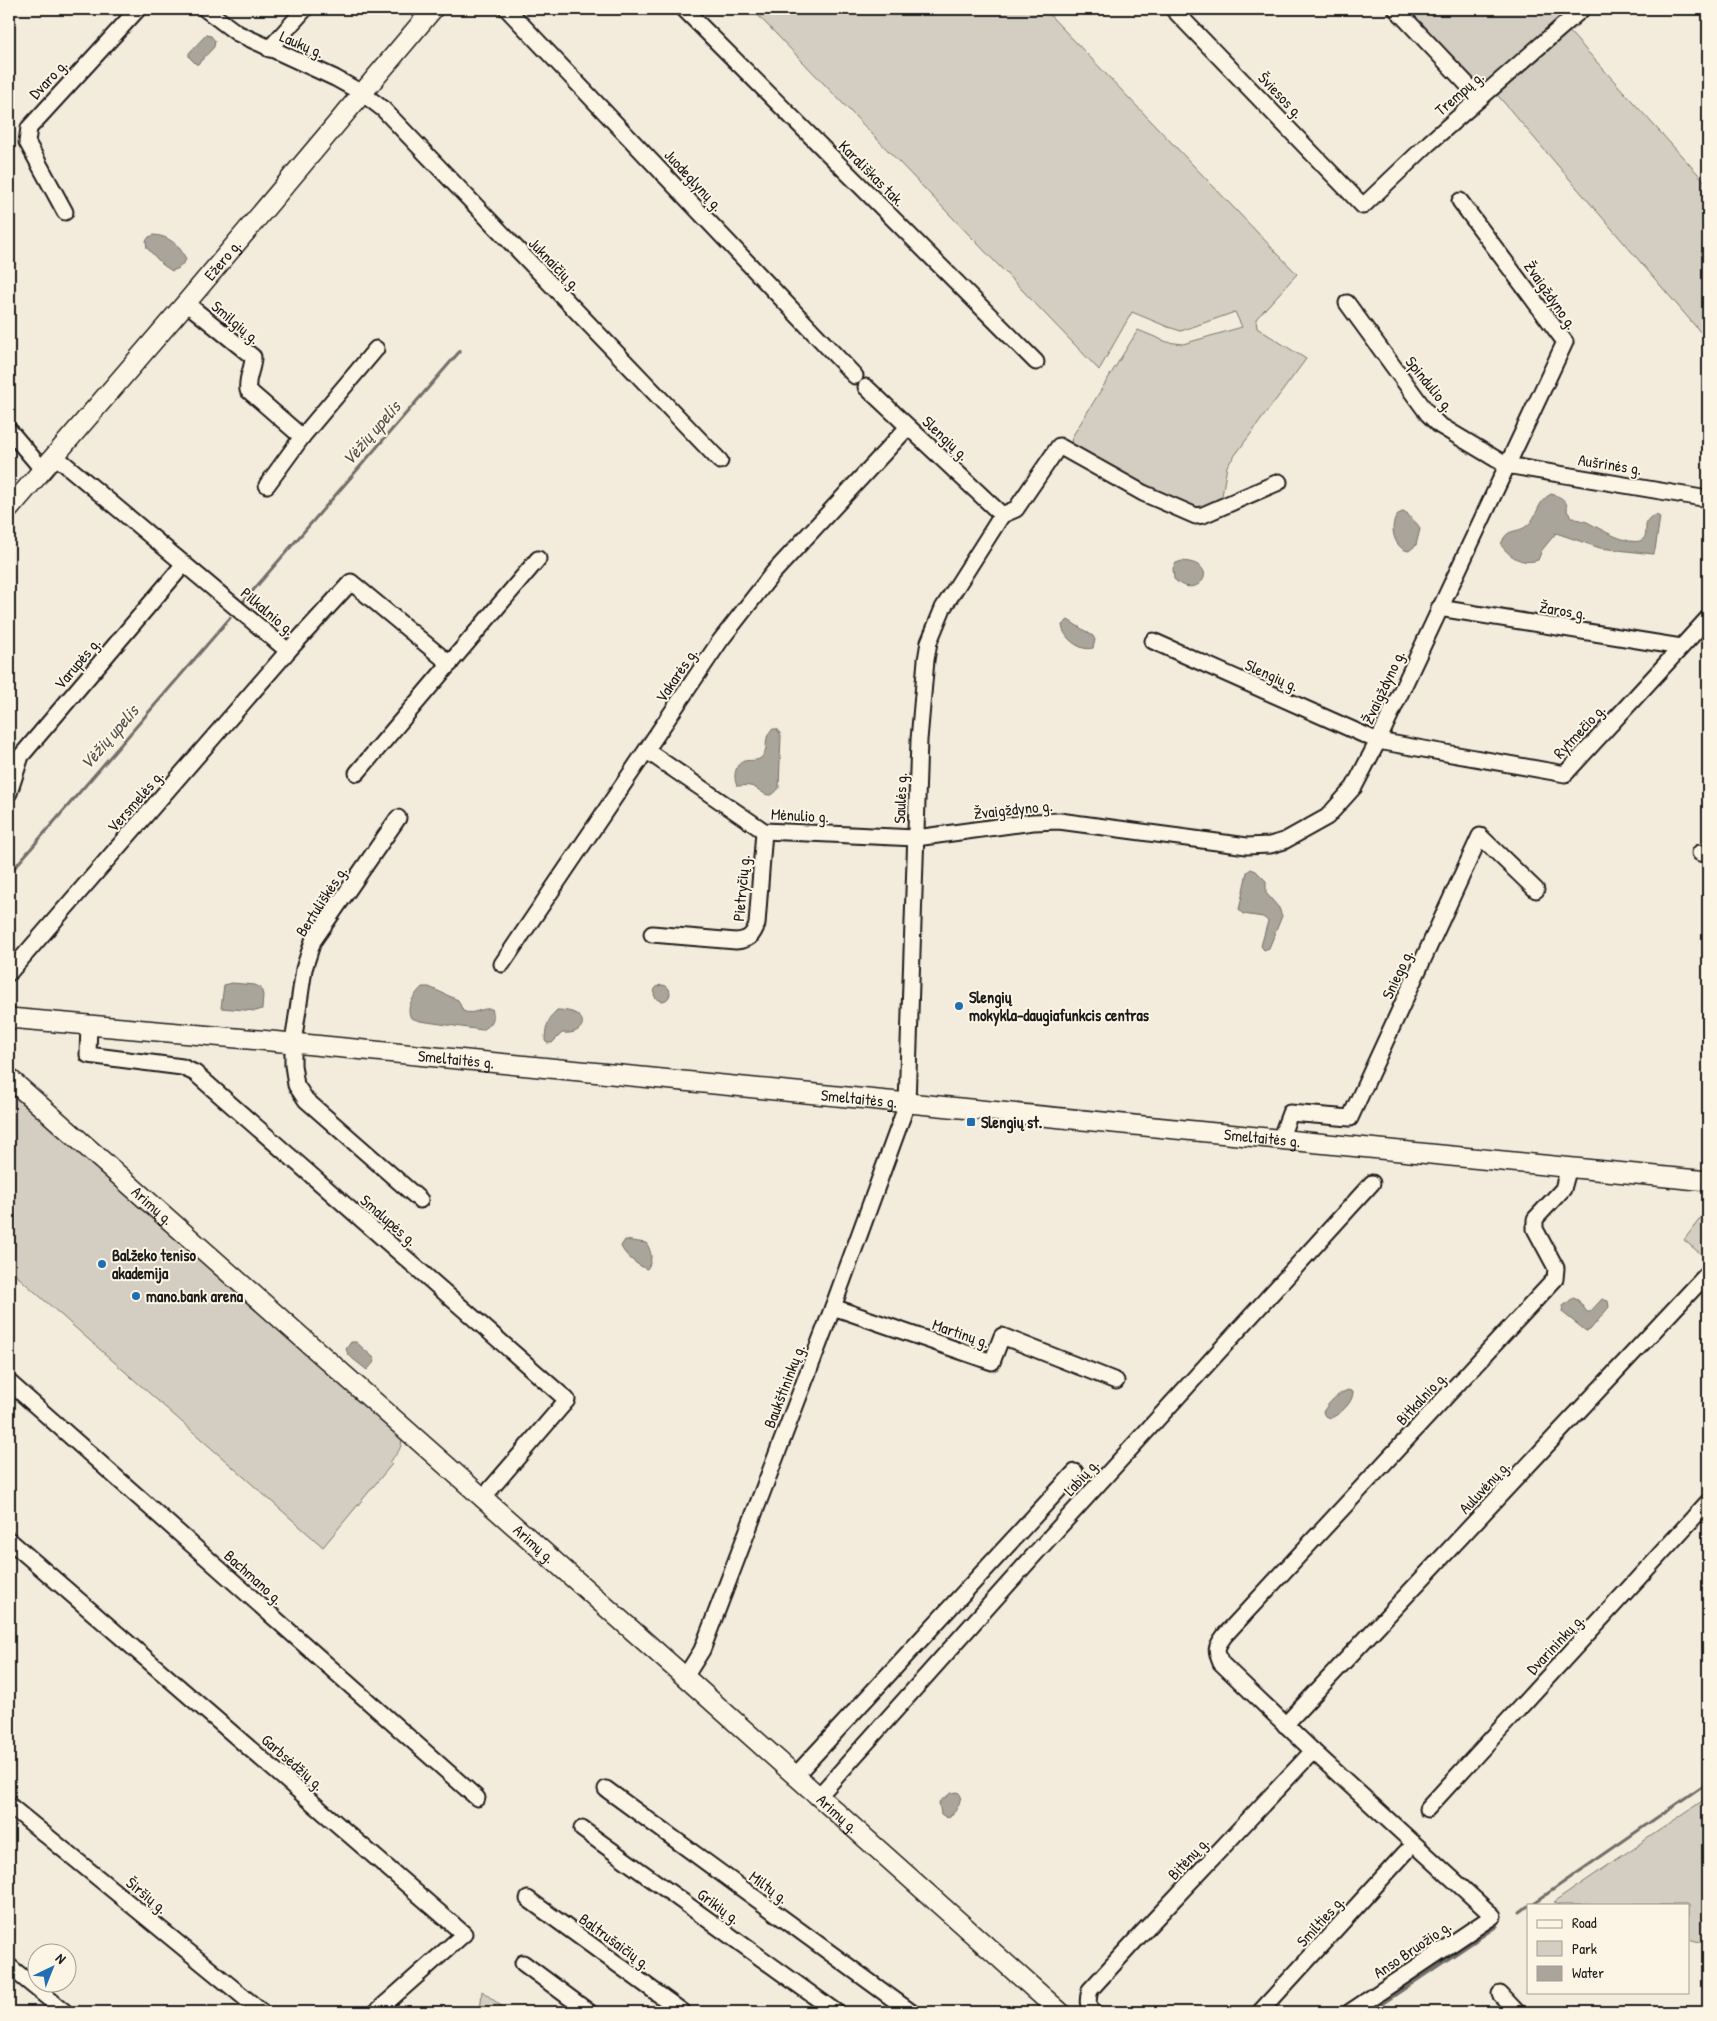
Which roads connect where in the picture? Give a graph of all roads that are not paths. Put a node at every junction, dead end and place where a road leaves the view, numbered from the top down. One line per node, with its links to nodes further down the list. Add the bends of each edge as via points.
1 (138, 9): 15 (street, Dvaro g., via 29,128 27,142)
2 (206, 9): 10 (street, Laukų g., via 237,33)
3 (305, 9): 10 (street)
4 (433, 9): 11 (main road, Ežero g.)
5 (507, 9): 20 (street, Juodeglynų g.)
6 (684, 9): 19 (street, Karališkas tak.)
7 (1173, 9): 14 (street, Šviesos g.)
8 (1396, 9): 12 (street)
9 (1582, 9): 12 (street, Trempų g.)
10 (269, 49): 11 (street, Laukų g.)
11 (362, 93): 16 (main road, Ežero g.); 24 (street, Juknaičių g., via 382,109)
12 (1480, 98): 14 (street, Trempų g.)
13 (1460, 201): 26 (street, Žvaigždyno g., via 1565,342)
14 (1363, 206)
15 (66, 212)
16 (186, 303): 23 (street, Smilgių g., via 253,358 246,380 248,390); 25 (main road, Ežero g.)
17 (1347, 303): 26 (street, Spindulio g., via 1428,414 1439,425)
18 (376, 349): 23 (street)
19 (1036, 362)
20 (860, 381): 21 (street, Slengių g.)
21 (908, 427): 31 (street, Slengių g.); 41 (street, Vakarės g., via 773,573 720,640)
22 (9, 430): 25 (street, Pilkalnio g.)
23 (302, 437): 28 (street)
24 (720, 461)
25 (48, 462): 30 (main road, Ežero g.); 33 (street, Pilkalnio g.)
26 (1506, 465): 29 (street, Aušrinės g.); 34 (street, Žvaigždyno g.)
27 (1279, 482): 31 (street, via 1196,516 1143,493 1059,446 1016,509)
28 (267, 485)
29 (1708, 499)
30 (9, 509)
31 (1002, 515): 46 (street, Saulės g., via 951,594 929,642 920,724)
32 (538, 559): 39 (street)
33 (184, 564): 38 (street, Pilkalnio g.); 43 (street, Varupės g., via 21,756)
34 (1439, 608): 37 (street, Žaros g.); 40 (street, Žvaigždyno g.)
35 (1708, 618): 37 (street, Rytmečio g.)
36 (1153, 641): 40 (street, Slengių g.)
37 (1681, 647): 40 (street, Rytmečio g., via 1565,774)
38 (288, 651): 39 (street, Pilkalnio g., via 351,582); 50 (street, Versmelės g.)
39 (450, 664): 42 (street)
40 (1378, 741): 46 (street, Žvaigždyno g., via 1354,787 1328,817 1270,845 1247,846 1059,821)
41 (647, 751): 45 (street, Mėnulio g.); 49 (street, Vakarės g.)
42 (357, 773)
43 (9, 793)
44 (398, 818): 53 (street, Bertuliškės g., via 313,941 304,969)
45 (764, 831): 46 (street, Mėnulio g.); 48 (street, Pietryčių g., via 756,924 750,936 736,941)
46 (916, 838): 55 (street, Saulės g.)
47 (1536, 890): 56 (street, Sniego g., via 1480,836 1350,1118 1290,1113)
48 (652, 934)
49 (502, 964)
50 (9, 973)
51 (9, 1018): 52 (main road, Smeltaitės g.)
52 (88, 1024): 53 (main road, Smeltaitės g.); 66 (street, Smalupės g., via 88,1055 182,1067 195,1073 567,1400)
53 (293, 1043): 55 (main road, Smeltaitės g.); 60 (street, via 294,1077 303,1097)
54 (9, 1078): 66 (main road, Arimų g.)
55 (907, 1104): 56 (main road, Smeltaitės g.); 62 (street, Baukštininkų g.)
56 (1280, 1140): 57 (main road, Smeltaitės g.)
57 (1568, 1167): 58 (main road, Smeltaitės g.); 70 (street, Bitkalnio g., via 1563,1189 1534,1223 1556,1268 1555,1279 1217,1646 1221,1663)
58 (1708, 1181)
59 (1372, 1183): 74 (street, Labių g.)
60 (420, 1200)
61 (1708, 1273): 70 (street, Auluvėnų g.)
62 (833, 1307): 63 (street, Martinų g., via 992,1362 1002,1336); 69 (street, Baukštininkų g., via 702,1650)
63 (1116, 1381)
64 (9, 1382): 75 (street, Bachmano g.)
65 (1075, 1472): 72 (street)
66 (482, 1498): 69 (main road, Arimų g.)
67 (1708, 1502): 77 (street, Dvarininkų g.)
68 (9, 1540): 86 (street, Garbsėdžių g., via 464,1934)
69 (685, 1677): 72 (main road, Arimų g.)
70 (1285, 1725): 71 (street)
71 (1313, 1751): 92 (street, Bitėnų g., via 1090,1990 1089,2008); 94 (street, Anso Bruožio g., via 1493,1916)
72 (795, 1776): 74 (main road, Arimų g.)
73 (606, 1789): 90 (street, Miltų g.)
74 (818, 1797): 91 (main road, Arimų g.)
75 (476, 1798)
76 (9, 1805): 85 (street, Širšių g.)
77 (1427, 1809)
78 (582, 1829): 89 (street, Grikių g.)
79 (1406, 1852): 93 (street, Smilties g.)
80 (528, 1899): 88 (street, Baltrušaičių g.)
81 (522, 1963): 87 (street)
82 (9, 1966): 84 (street)
83 (1500, 1994): 95 (street)
84 (65, 2012)
85 (262, 2012)
86 (376, 2012)
87 (589, 2012)
88 (683, 2012)
89 (836, 2012)
90 (911, 2012)
91 (1060, 2012)
92 (1094, 2012)
93 (1260, 2012)
94 (1350, 2012)
95 (1517, 2012)

